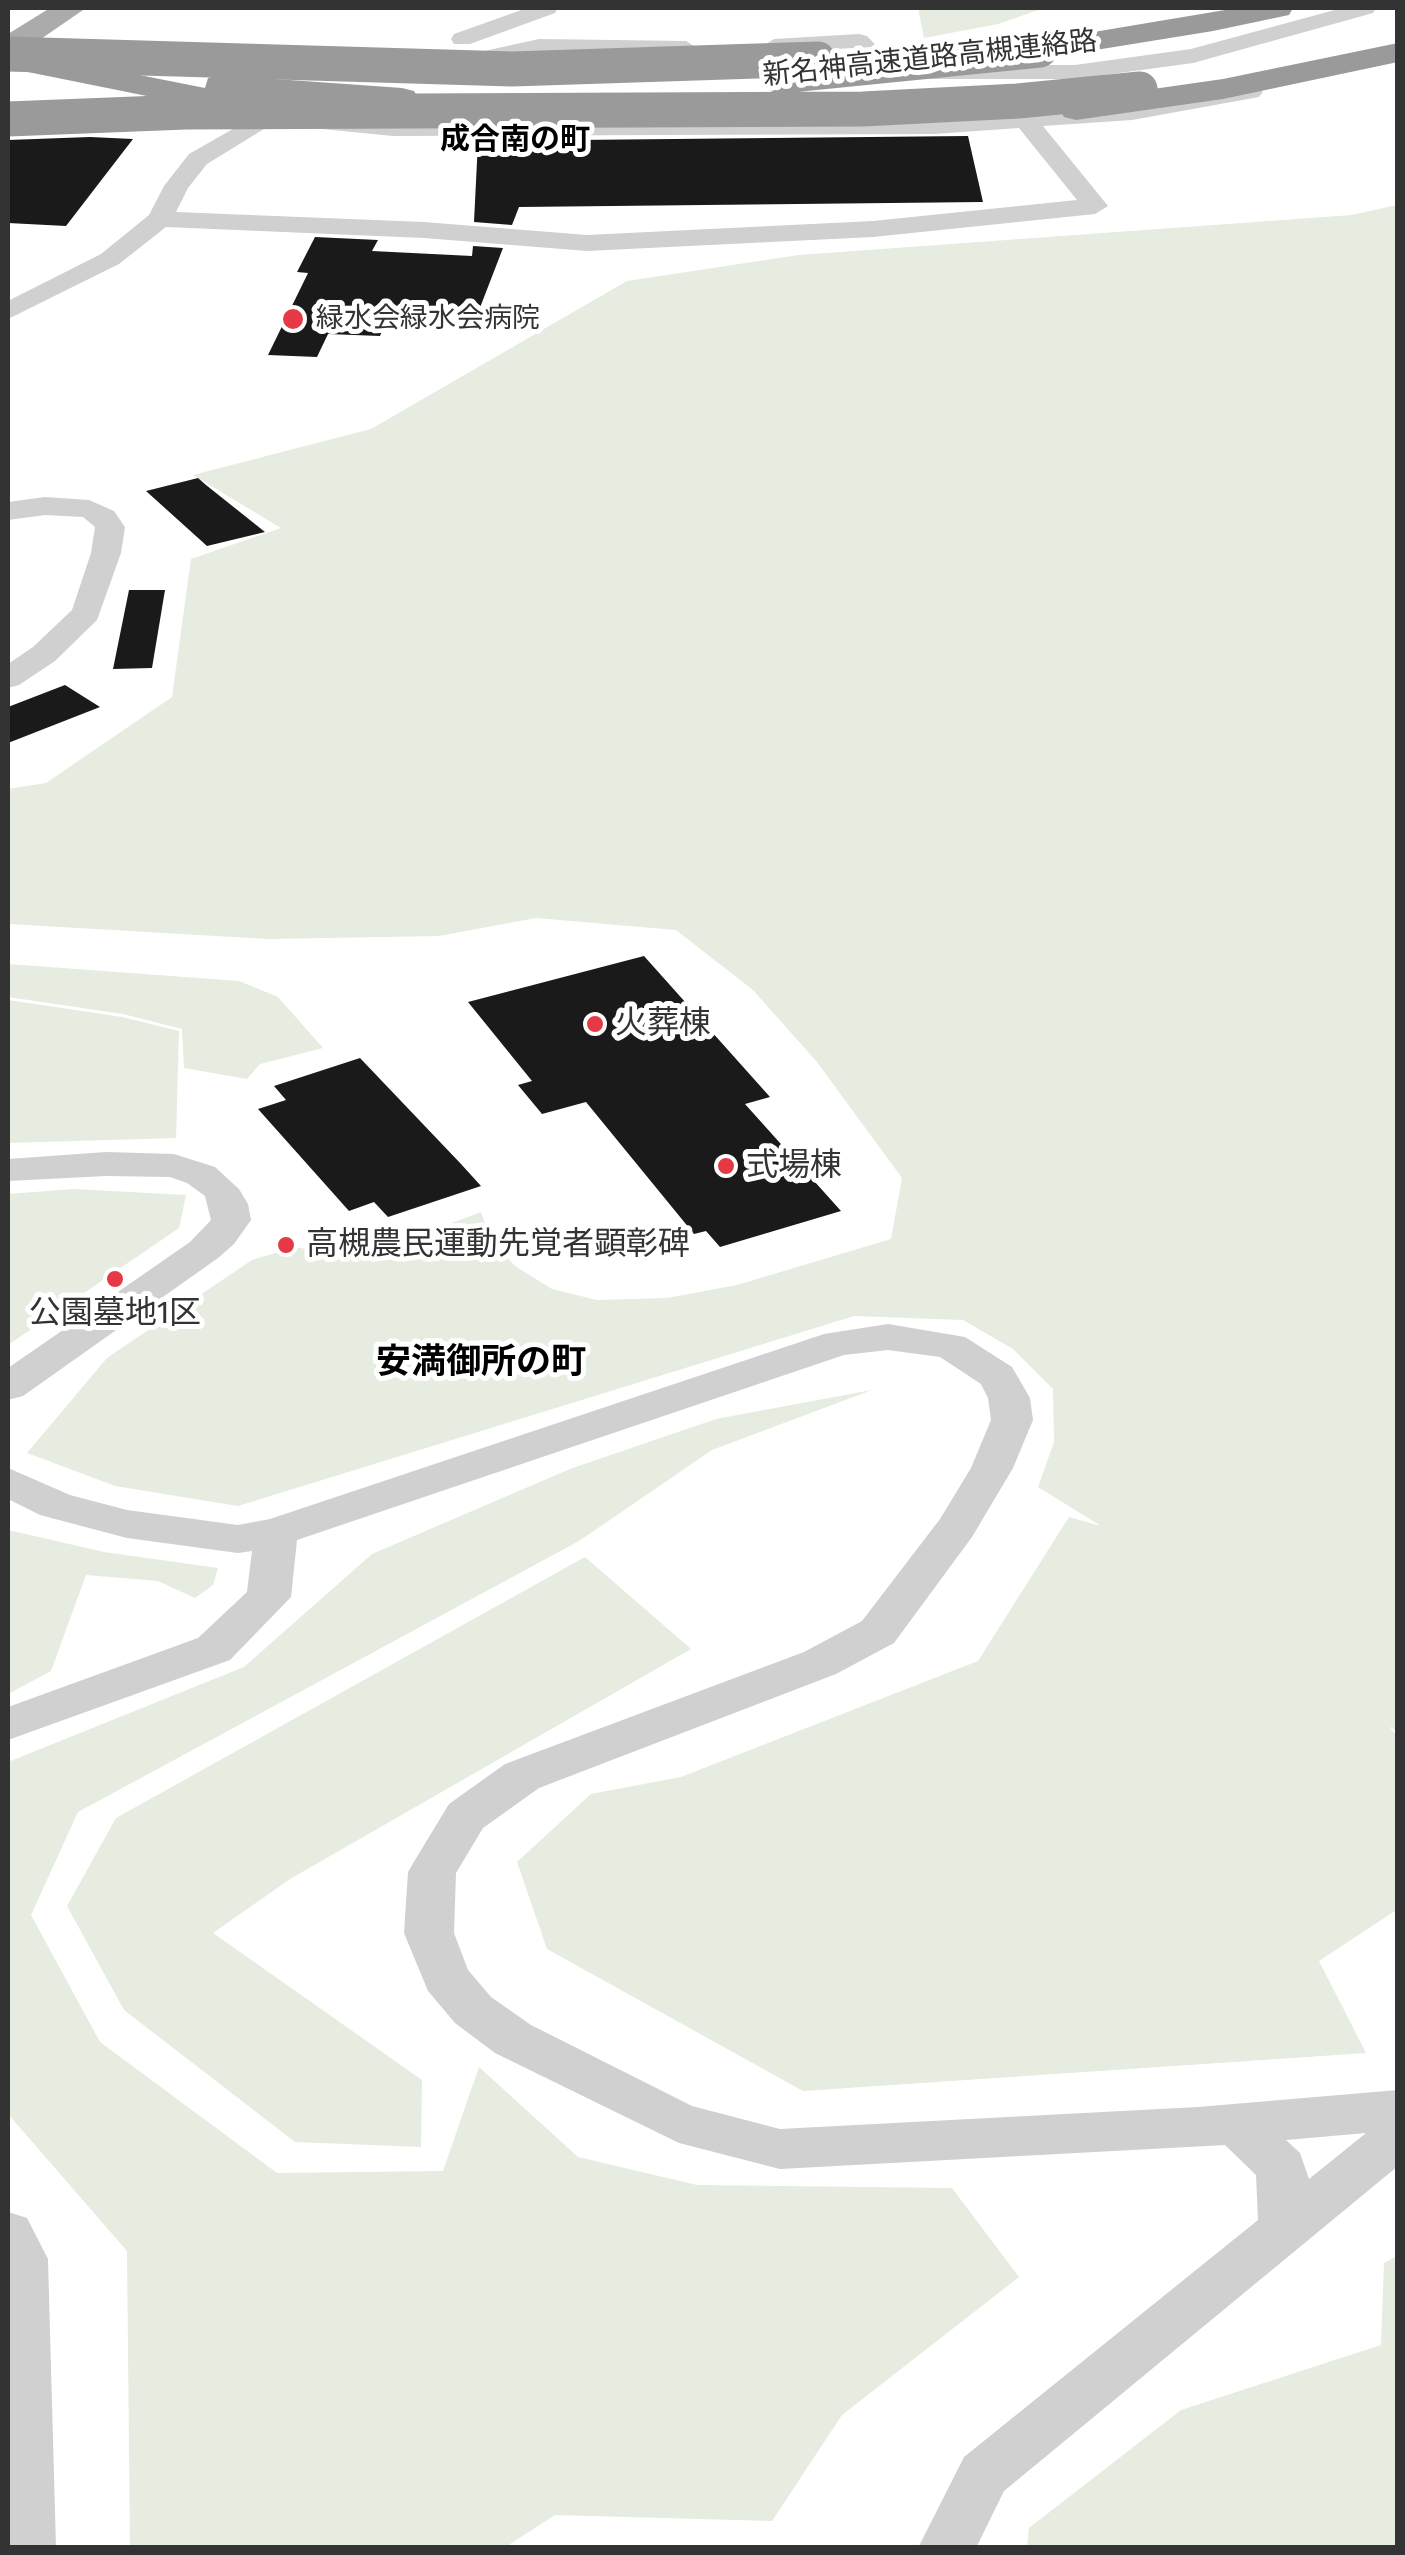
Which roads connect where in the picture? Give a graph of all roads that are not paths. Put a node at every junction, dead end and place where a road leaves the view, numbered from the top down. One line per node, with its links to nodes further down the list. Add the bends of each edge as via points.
1 (72, 8): 8 (main road)
2 (547, 8): 5 (street, via 368,73 432,71 539,46 860,42 889,72 1075,72 1193,56)
3 (1206, 8): 7 (highway, 新名神高速道路高槻連絡路)
4 (1278, 8): 7 (highway, 新名神高速道路高槻連絡路)
5 (1365, 8)
6 (1398, 38): 10 (highway)
7 (1032, 43): 8 (highway, 新名神高速道路高槻連絡路, bridge, via 792,61 512,68); 13 (highway, 新名神高速道路高槻連絡路, bridge, via 798,75)
8 (8, 52): 10 (highway, via 249,107 415,121 1014,116 1162,100)
9 (1398, 52): 10 (highway)
10 (1333, 58): 15 (highway, bridge, via 1018,101)
11 (1398, 62): 16 (street, via 1198,103)
12 (8, 81): 13 (highway)
13 (580, 85): 14 (highway)
14 (8, 99)
15 (8, 119)
16 (1027, 122): 17 (street, via 392,129 268,116 198,159); 17 (street, via 1095,206 874,228 587,243)
17 (160, 219): 18 (street, via 110,259)
18 (8, 311)
19 (68, 474): 20 (street)
20 (44, 506): 21 (street); 22 (street, via 104,517 110,526 106,554 86,614)
21 (8, 511)
22 (8, 678)
23 (8, 1170): 24 (street, via 174,1166 220,1189 230,1220 204,1250)
24 (8, 1387)
25 (8, 1482): 26 (street, via 55,1506 127,1524 238,1538)
26 (276, 1532): 27 (street, via 269,1597 214,1650); 29 (street, via 861,1338 919,1339 978,1360 998,1376 1012,1420 957,1527 878,1632 820,1663 522,1776 466,1816 432,1872 429,1934 446,1978 513,2039 679,2123 730,2139 830,2149)
27 (8, 1724)
28 (1398, 2110): 29 (street)
29 (1236, 2124): 31 (street, via 1282,2168)
30 (1398, 2136): 31 (street)
31 (1285, 2228): 34 (street, via 984,2474)
32 (8, 2233): 33 (street, via 21,2259)
33 (27, 2548)
34 (947, 2548)

